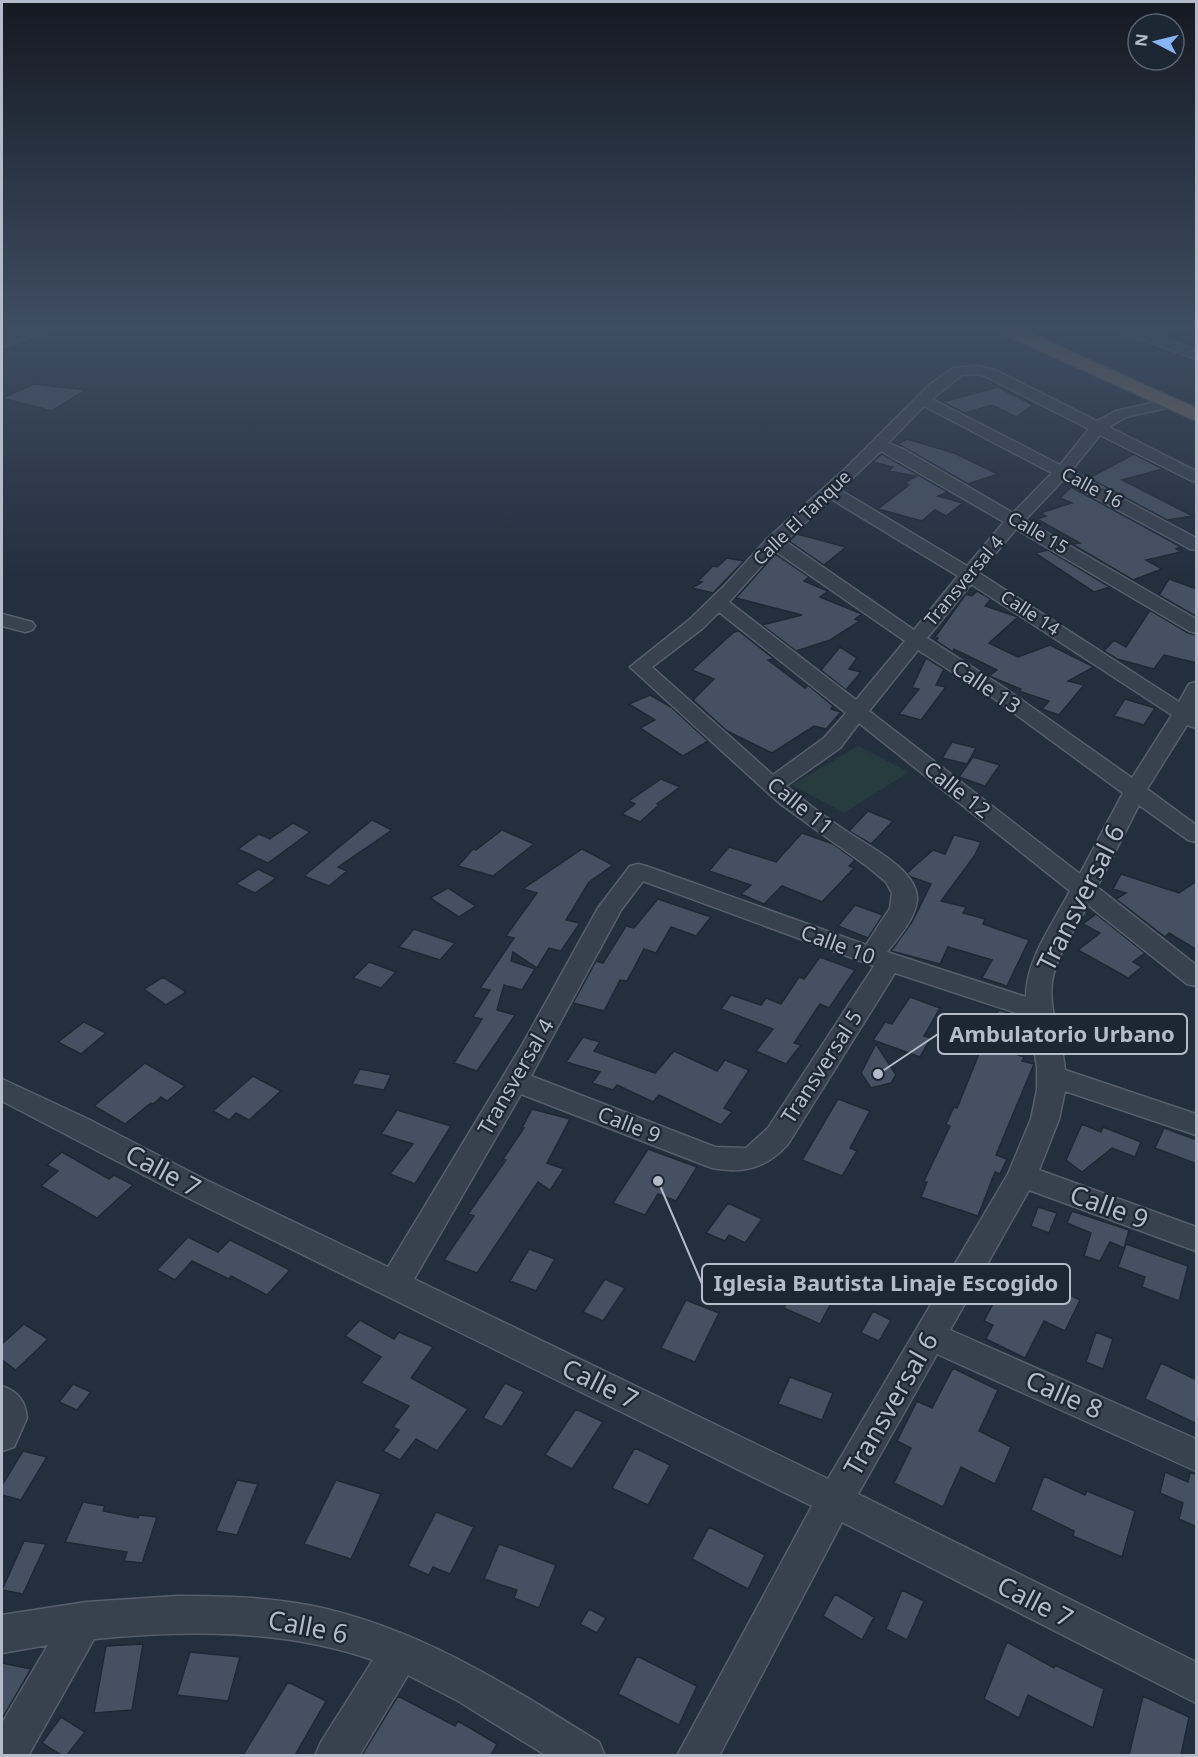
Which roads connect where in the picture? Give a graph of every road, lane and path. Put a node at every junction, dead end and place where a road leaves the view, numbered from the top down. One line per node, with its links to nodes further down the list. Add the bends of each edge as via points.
1 (911, 411): 6 (street, Calle El Tanque)
2 (947, 411): 7 (street, Calle 16)
3 (1066, 411): 5 (street, Calle El Tanque)
4 (1134, 411): 5 (street, Transversal 4)
5 (1098, 427): 7 (street, Transversal 4); 8 (street)
6 (877, 444): 9 (street, Calle El Tanque); 10 (street, Calle 15)
7 (1062, 472): 10 (street, Transversal 4); 12 (street, Calle 16)
8 (1197, 477)
9 (830, 491): 11 (street, Calle El Tanque); 13 (street, Calle 14)
10 (1015, 520): 13 (street, Transversal 4); 17 (street, Calle 15)
11 (774, 542): 14 (street, Calle El Tanque); 18 (street, Calle 13)
12 (1197, 545)
13 (969, 574): 18 (street, Transversal 4); 20 (street, Calle 14)
14 (718, 602): 19 (street, Calle El Tanque); 21 (street, Calle 12)
15 (2, 620): 16 (street)
16 (25, 626)
17 (1197, 627)
18 (916, 640): 21 (street, Transversal 4); 23 (street, Calle 13, via 999,693)
19 (640, 667): 22 (street, Calle 11)
20 (1192, 708): 23 (street, Transversal 6)
21 (859, 711): 22 (street, Transversal 4, via 832,743); 26 (street, Calle 12)
22 (773, 785): 27 (street, Calle 11, via 806,814 885,868 904,891 904,908)
23 (1135, 791): 24 (street, Calle 13); 26 (street, Transversal 6)
24 (1197, 835)
25 (638, 871): 27 (street, Calle 10); 31 (street, Transversal 4, via 605,916)
26 (1084, 890): 28 (street, Calle 12); 29 (street, Transversal 6, via 1043,967 1039,983)
27 (880, 960): 29 (street, Calle 10); 34 (street, Transversal 5, via 778,1136 763,1152)
28 (1197, 978)
29 (1041, 1011): 30 (street, Transversal 6)
30 (1051, 1076): 33 (street); 35 (street, Transversal 6, via 1045,1119)
31 (515, 1081): 34 (street, Calle 9, via 712,1157); 37 (street, Transversal 4)
32 (2, 1089): 37 (street, Calle 7)
33 (1197, 1125)
34 (745, 1160)
35 (1022, 1176): 36 (street, Calle 9); 38 (street, Transversal 6)
36 (1197, 1239)
37 (394, 1285): 42 (street, Calle 7)
38 (931, 1336): 41 (street, Calle 8); 42 (street, Transversal 6)
39 (2, 1401): 40 (street, via 9,1408 10,1418)
40 (2, 1436)
41 (1197, 1455)
42 (835, 1501): 46 (street, Calle 7); 50 (street, Transversal 6)
43 (83, 1622): 44 (street, Calle 6); 45 (street, Calle 6, via 236,1615 296,1620 353,1634); 47 (street)
44 (2, 1634)
45 (400, 1653): 48 (street); 49 (street, Calle 6, via 489,1697)
46 (1197, 1683)
47 (5, 1755)
48 (335, 1755)
49 (585, 1755)
50 (697, 1755)

